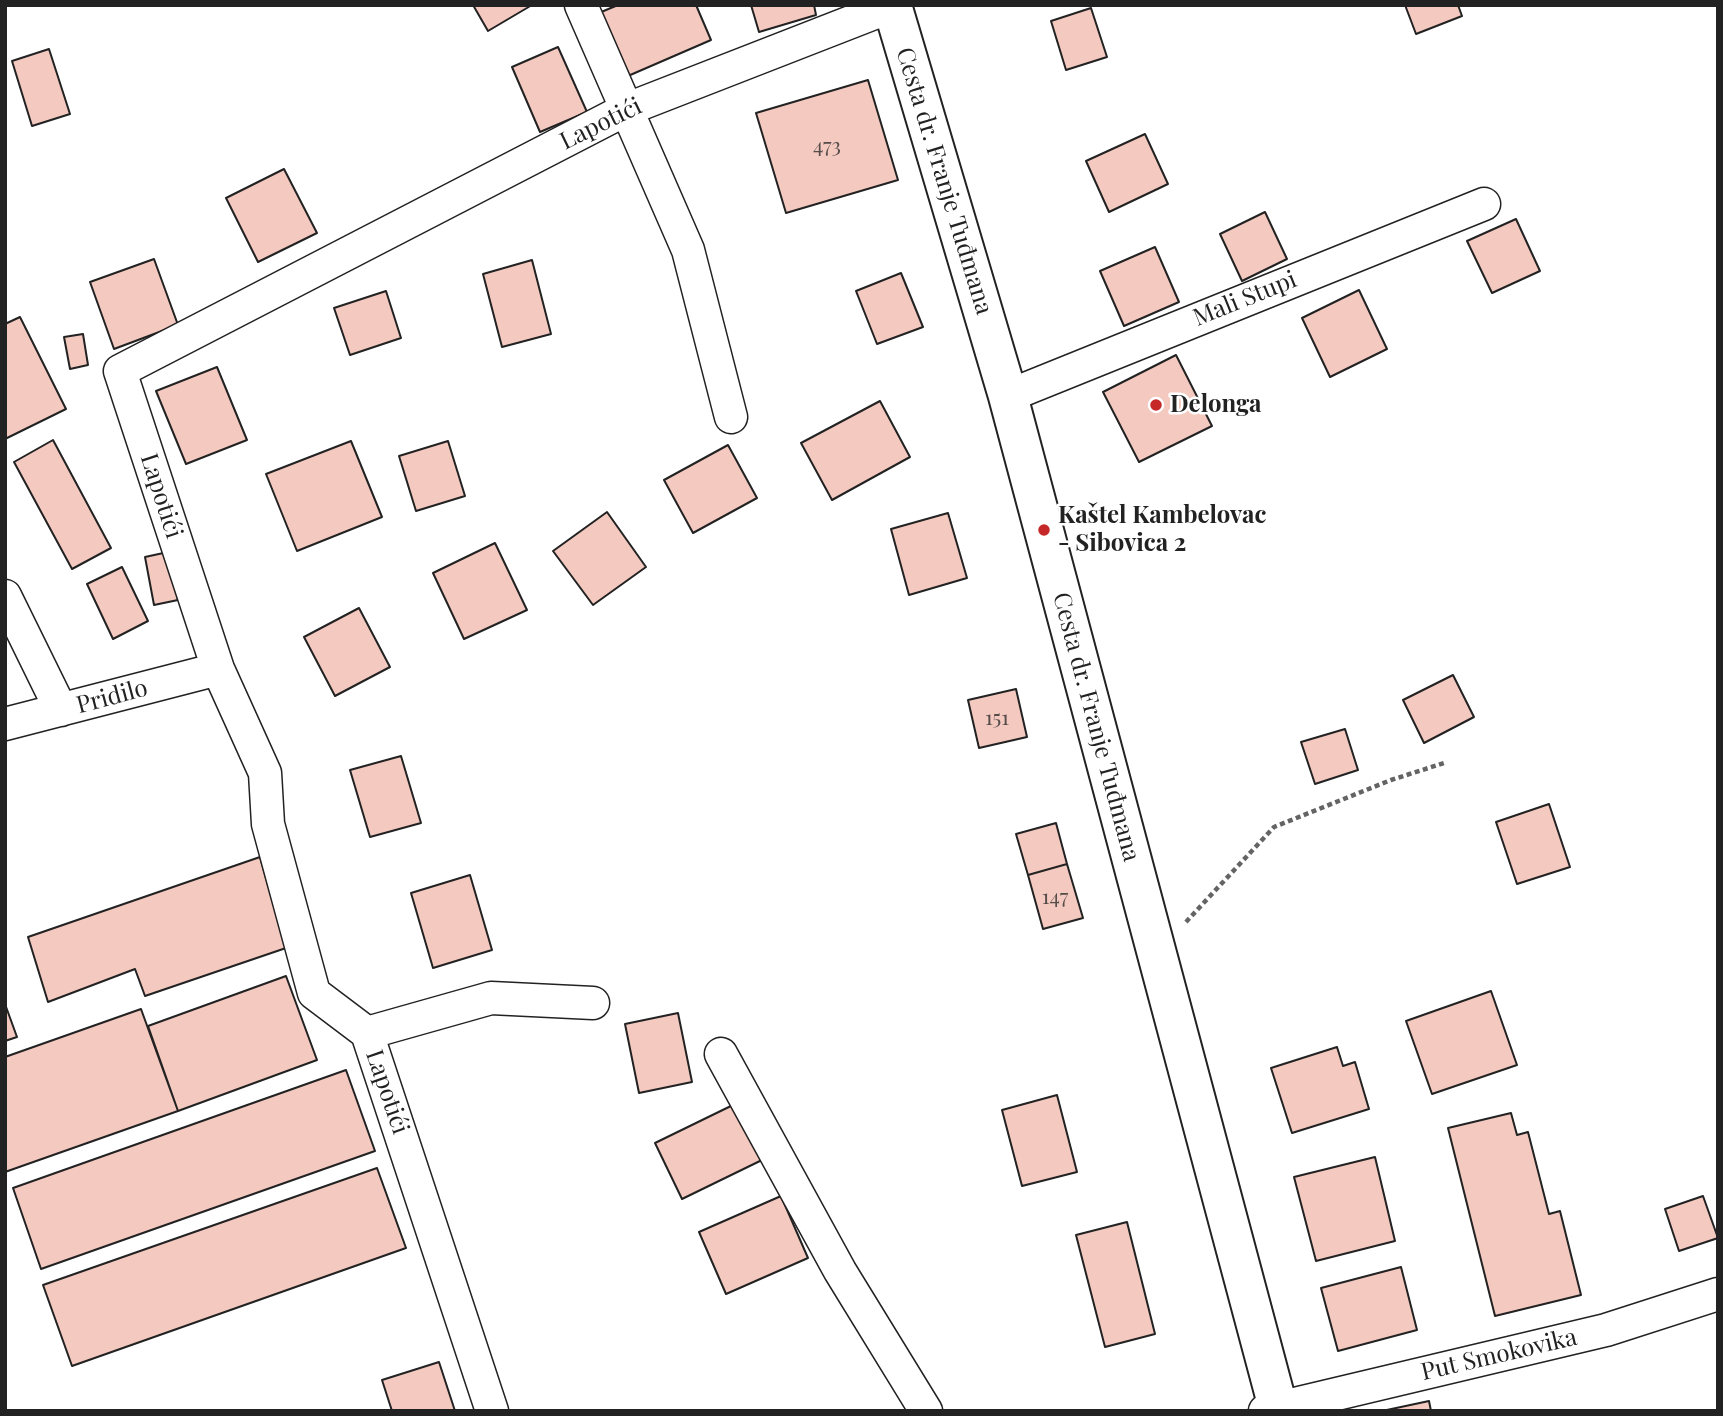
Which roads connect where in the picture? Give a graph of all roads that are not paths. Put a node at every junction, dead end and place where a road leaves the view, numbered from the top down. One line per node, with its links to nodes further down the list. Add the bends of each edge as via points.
1 (581, 5): 3 (street)
2 (892, 6): 3 (street, Lapotići); 5 (main road, Cesta dr. Franje Tuđmana)
3 (625, 110): 6 (street, via 688,250); 8 (street, Lapotići, via 120,371)
4 (1484, 204): 5 (street, Mali Stupi)
5 (1008, 396): 15 (main road, Cesta dr. Franje Tuđmana)
6 (731, 416)
7 (5, 596): 9 (street)
8 (218, 669): 9 (street, Pridilo); 12 (street, Lapotići, via 265,773 268,824 314,993)
9 (61, 710): 10 (street, Pridilo)
10 (5, 724)
11 (593, 1003): 12 (street, via 491,999)
12 (367, 1033): 16 (street, Lapotići)
13 (721, 1054): 17 (street, via 840,1271)
14 (1718, 1294): 15 (street, Put Smokovika, via 1606,1330)
15 (1274, 1409)
16 (492, 1411)
17 (926, 1411)

